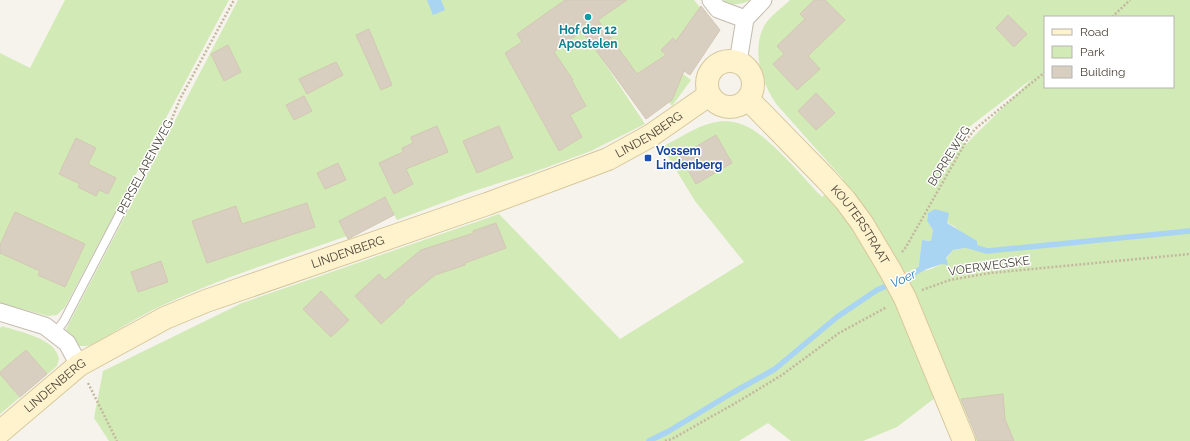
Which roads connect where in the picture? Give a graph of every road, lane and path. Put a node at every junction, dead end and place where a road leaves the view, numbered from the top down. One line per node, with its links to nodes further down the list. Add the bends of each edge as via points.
1 (234, 0): 11 (path, PERSELARENWEG, via 180,99 169,126)
2 (711, 0): 6 (street, via 718,9)
3 (763, 0): 6 (street)
4 (1130, 0): 5 (path)
5 (1113, 16)
6 (745, 19): 7 (street)
7 (738, 62): 9 (street, via 730,60 715,66 707,79); 10 (street, via 750,71 753,78 752,93)
8 (1044, 73): 13 (path, BORREWEG, via 975,128 906,247)
9 (709, 95): 10 (street, via 714,101 727,107 735,107); 17 (street, LINDENBERG, via 650,136 608,159 487,204 206,301 165,318)
10 (748, 99): 13 (street, KOUTERSTRAAT, via 845,200)
11 (136, 183): 16 (lane, PERSELARENWEG, via 64,321)
12 (1190, 254): 14 (path, VOERWEGSKE, via 990,273 950,280)
13 (889, 269): 14 (street, KOUTERSTRAAT)
14 (904, 295): 20 (path, VOERWEGSKE, via 839,333 782,375 733,405); 21 (street, KOUTERSTRAAT)
15 (0, 312): 16 (street, via 45,326)
16 (55, 333): 17 (street, via 67,344)
17 (79, 365): 18 (street, LINDENBERG); 19 (path)
18 (0, 432)
19 (117, 441)
20 (665, 441)
21 (964, 441)

